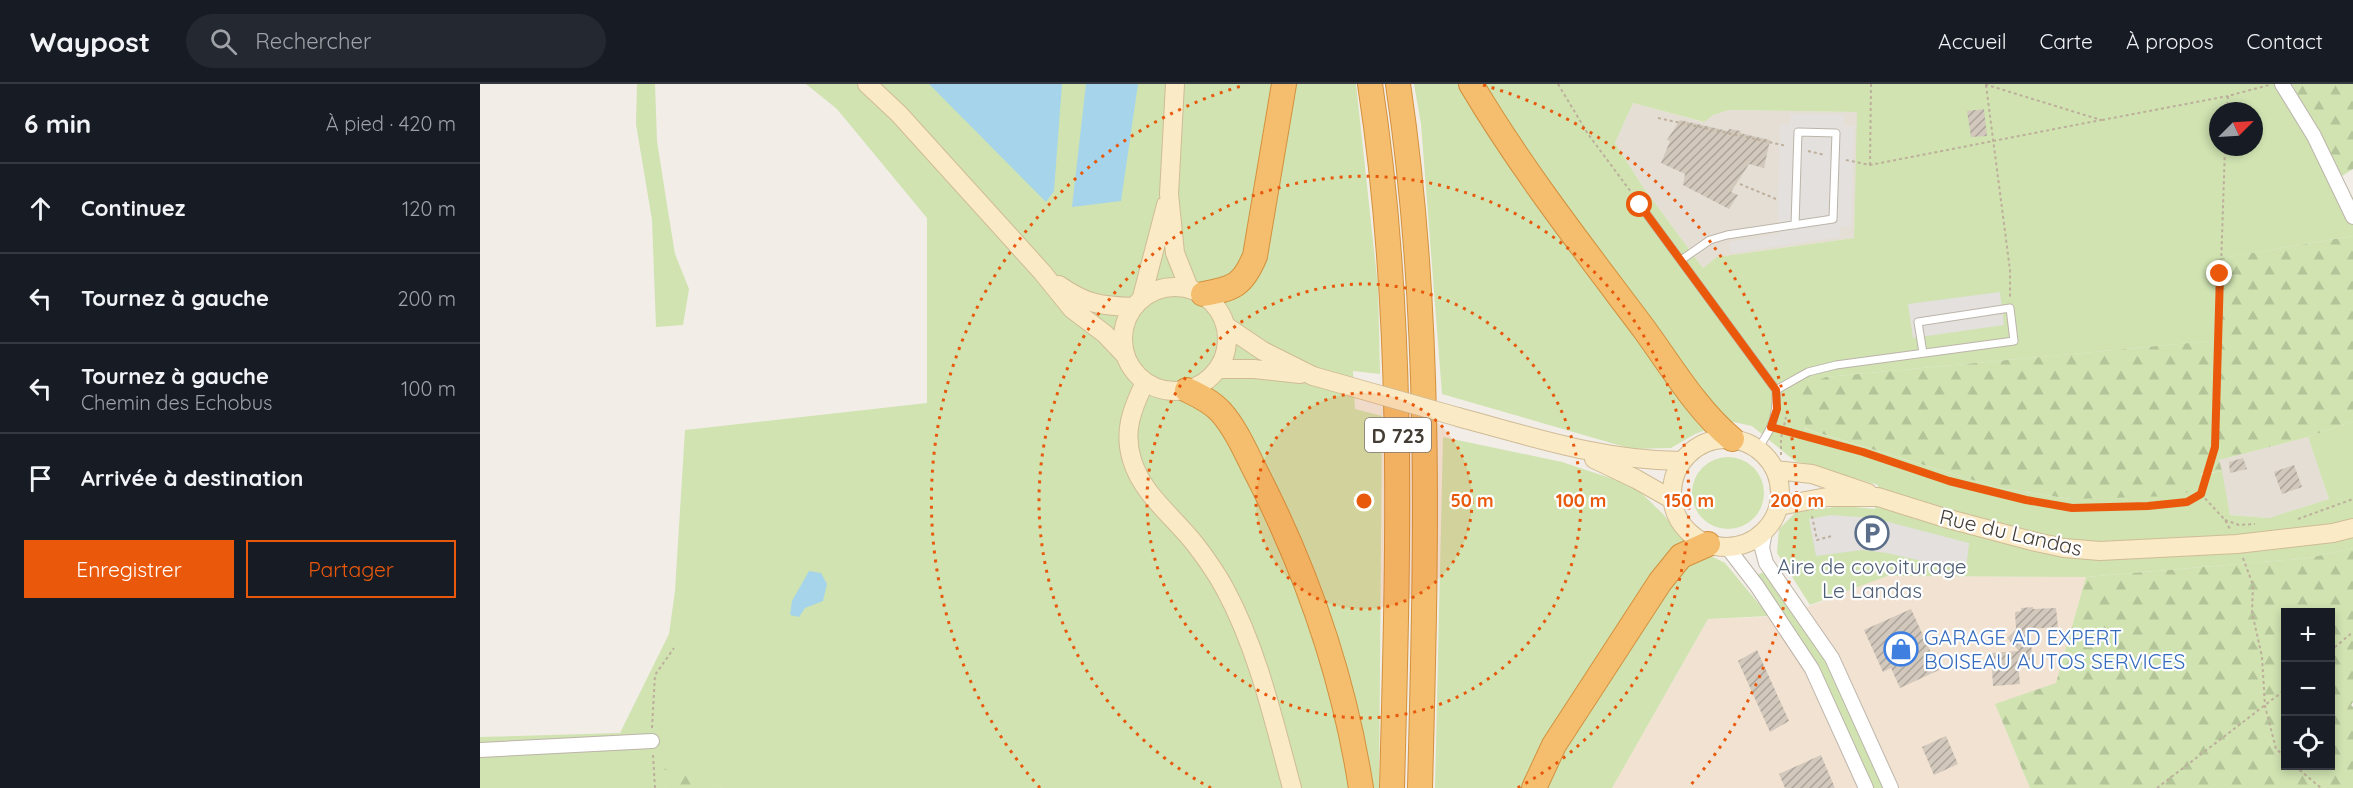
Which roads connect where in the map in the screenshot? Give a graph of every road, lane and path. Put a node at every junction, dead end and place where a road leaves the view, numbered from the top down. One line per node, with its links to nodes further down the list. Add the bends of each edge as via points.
1 (867, 84): 28 (street)
2 (1175, 84): 22 (street)
3 (1284, 84): 29 (highway, via 1255,256 1248,273 1236,286)
4 (1370, 84): 74 (highway, D 723, via 1395,350 1398,510)
5 (1398, 84): 75 (highway, D 723, via 1423,333 1426,494)
6 (1471, 84): 43 (highway, via 1516,155 1612,286 1719,428)
7 (1558, 84): 24 (path, via 1588,134)
8 (1871, 84): 20 (path)
9 (1985, 84): 15 (path); 16 (path)
10 (2274, 84): 12 (path)
11 (2282, 84): 25 (street, via 2314,136)
12 (2228, 96): 13 (path); 15 (path)
13 (2228, 102)
14 (1659, 117): 17 (path)
15 (2101, 120): 16 (path)
16 (1994, 141): 20 (path); 31 (path, via 2010,270)
17 (1798, 148): 19 (path); 19 (lane, via 1798,132 1836,133); 26 (lane)
18 (2225, 156): 48 (path, via 2215,447)
19 (1835, 158): 20 (path); 26 (lane, via 1833,219)
20 (1870, 165)
21 (1740, 184): 23 (path)
22 (1169, 194): 29 (street, via 1175,253); 30 (street)
23 (1776, 199)
24 (1640, 205): 27 (lane)
25 (2353, 217)
26 (1795, 225): 27 (lane, via 1710,240)
27 (1681, 260): 39 (lane)
28 (1042, 272): 30 (street, via 1074,295 1102,306); 34 (street, via 1072,309)
29 (1196, 291): 30 (street, via 1165,288); 32 (street, via 1221,314)
30 (1138, 302): 34 (street, via 1125,321)
31 (2010, 308): 33 (lane, via 1918,322); 33 (lane, via 2014,341)
32 (1226, 326): 35 (street, via 1225,355); 36 (street, via 1263,351)
33 (1923, 353): 39 (lane, via 1808,372)
34 (1125, 354): 37 (street, via 1132,369)
35 (1218, 369): 36 (street); 38 (street)
36 (1313, 376): 45 (street, bridge)
37 (1145, 382): 38 (street, via 1173,391); 72 (street, via 1128,426 1133,463 1141,481 1194,543 1225,588 1249,644)
38 (1188, 390): 73 (highway, via 1211,402 1223,414 1264,488 1298,563 1339,685)
39 (1776, 390): 41 (lane, via 1777,409)
40 (1785, 411): 42 (path)
41 (1771, 427): 42 (path); 44 (lane)
42 (1784, 430): 47 (path); 48 (path, via 1949,481 2072,508 2187,502)
43 (1732, 439): 44 (street); 46 (street, via 1704,443)
44 (1758, 448): 47 (street)
45 (1577, 450): 46 (street, via 1647,461); 51 (street)
46 (1682, 461): 51 (street, via 1674,480)
47 (1780, 465): 49 (street); 52 (street)
48 (2201, 494): 54 (path)
49 (1878, 497): 52 (street, Rue du Landas, via 1827,497); 60 (street, Rue du Landas, via 2064,548 2100,551)
50 (2353, 499): 55 (path)
51 (1672, 500): 61 (street, via 1684,527 1695,537)
52 (1779, 506): 58 (street)
53 (1811, 510): 59 (path, via 1817,540)
54 (2225, 520): 56 (path, via 2239,525); 60 (path)
55 (2297, 520)
56 (2262, 524)
57 (2353, 528): 60 (street, Rue du Landas)
58 (1765, 531): 61 (street, via 1741,545); 78 (street, via 1762,548 1766,563 1832,658)
59 (1832, 536)
60 (2237, 544): 66 (path, via 2253,585 2252,612 2262,657)
61 (1717, 545): 76 (highway, via 1681,556 1660,582 1554,745); 77 (street, via 1757,586 1812,669)
62 (2353, 632): 64 (path)
63 (674, 648): 67 (path, via 655,675)
64 (2335, 648)
65 (2281, 693): 66 (path)
66 (2265, 706): 69 (path, via 2276,749); 79 (path)
67 (652, 741): 68 (street); 71 (path)
68 (480, 750)
69 (2281, 753)
70 (2301, 770): 80 (path)
71 (655, 788)
72 (1292, 788)
73 (1361, 788)
74 (1392, 788)
75 (1420, 788)
76 (1534, 788)
77 (1866, 788)
78 (1891, 788)
79 (2157, 788)
80 (2321, 788)

